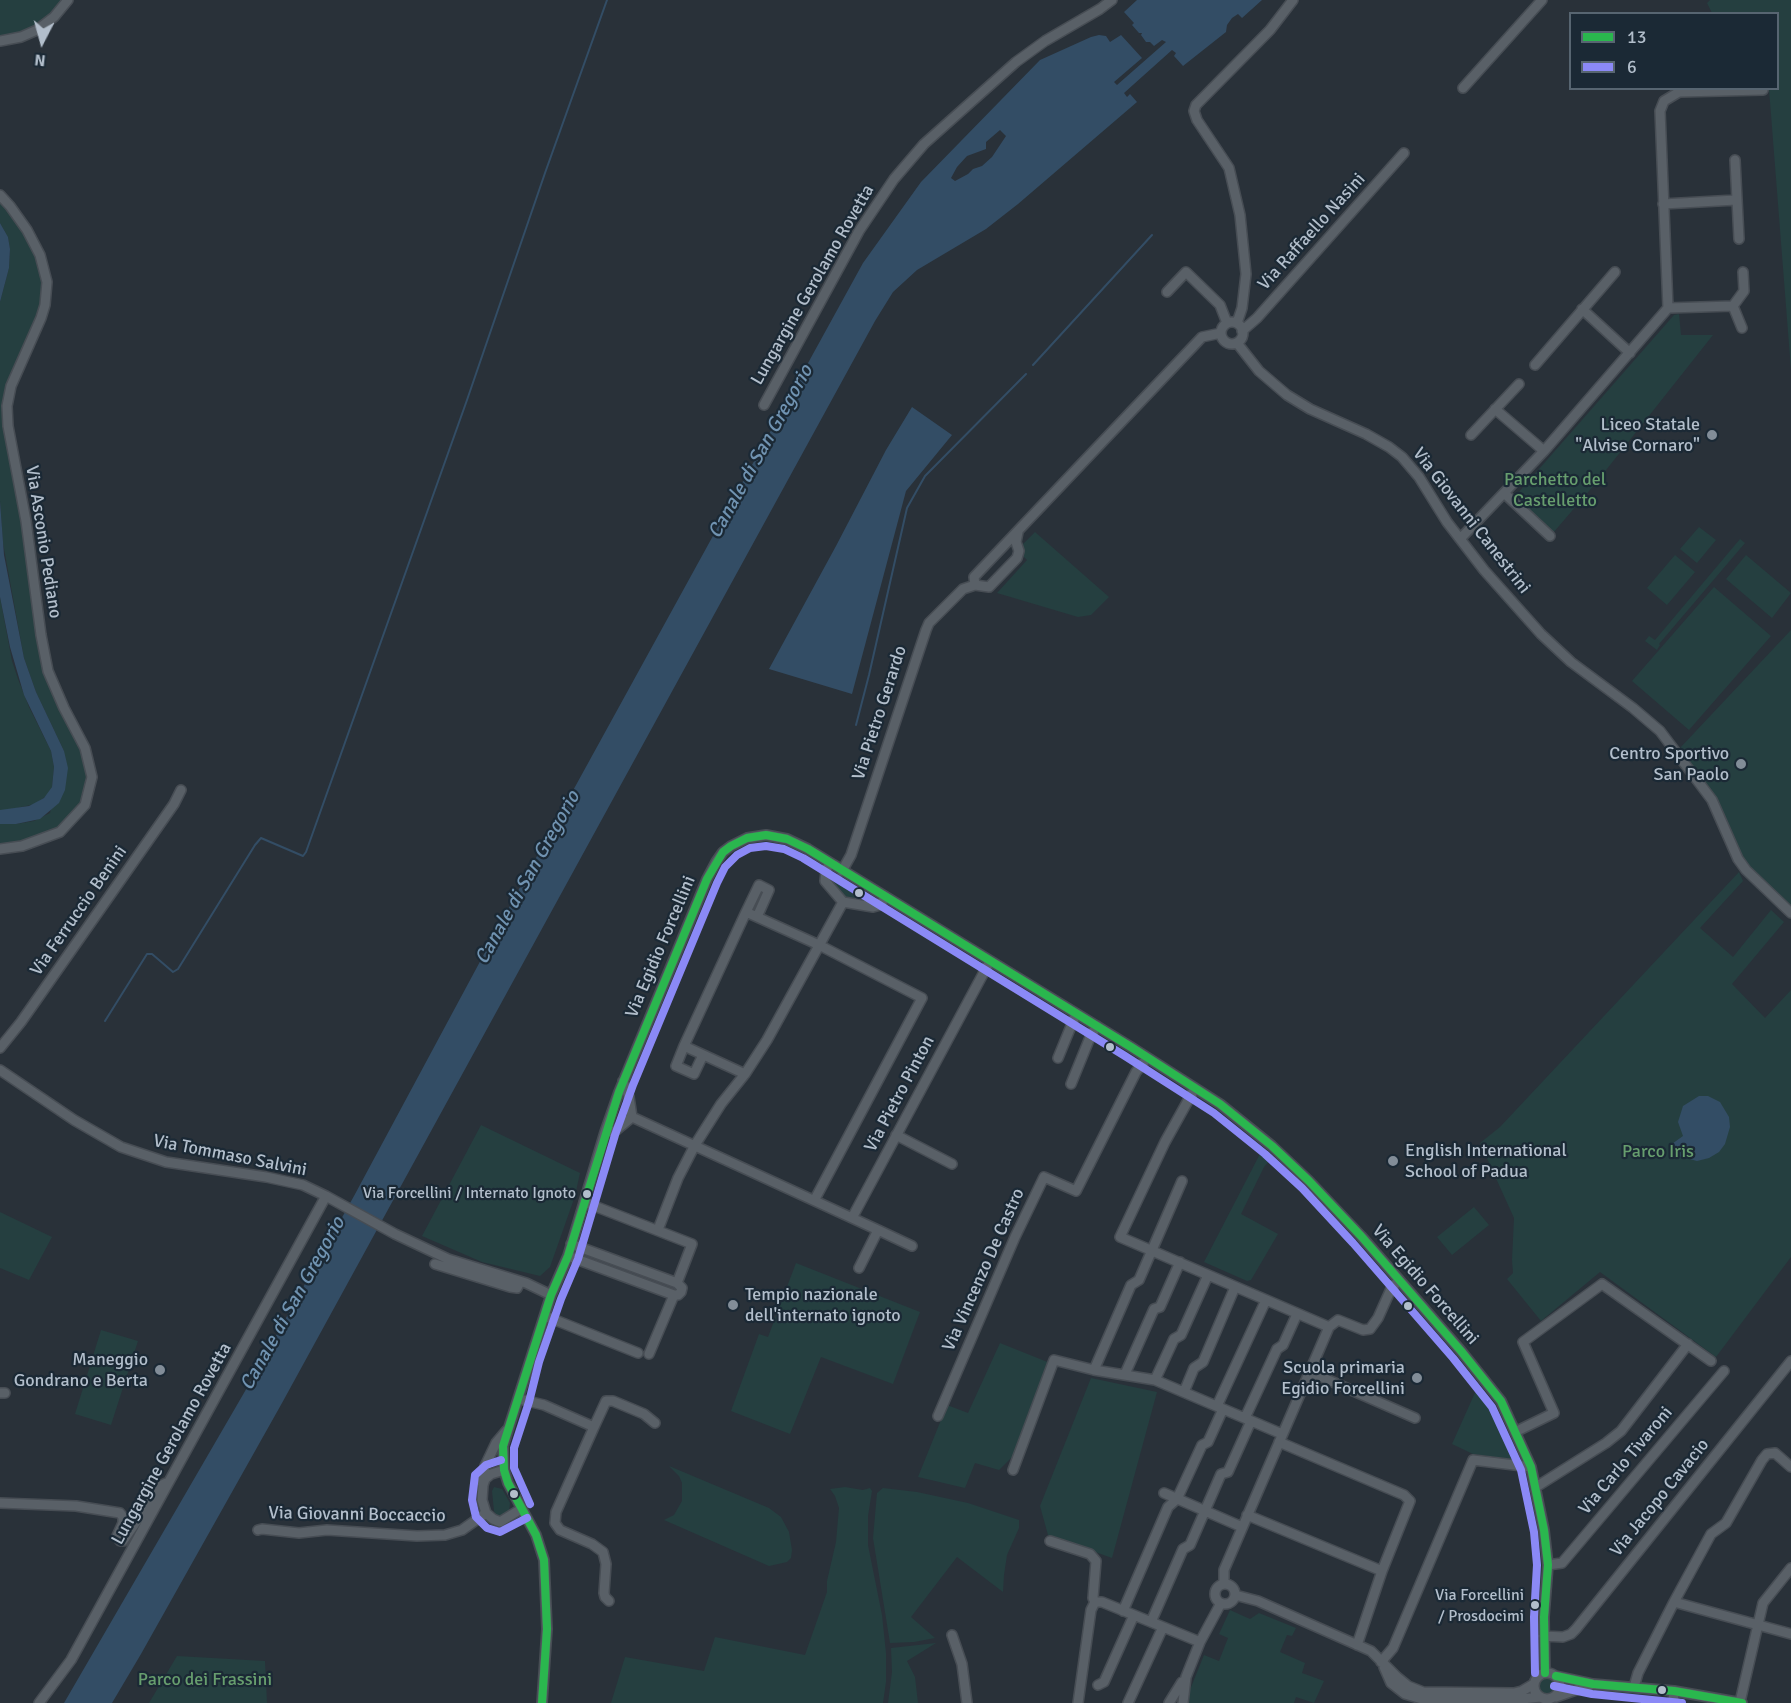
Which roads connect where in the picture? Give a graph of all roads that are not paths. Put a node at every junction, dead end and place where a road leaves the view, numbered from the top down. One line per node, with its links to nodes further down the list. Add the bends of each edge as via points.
1 (68, 0): 5 (street, via 37,30)
2 (1112, 0): 27 (street, Lungargine Gerolamo Rovetta, via 1016,62 924,144 894,179 859,231)
3 (1542, 0): 6 (street)
4 (1292, 1): 20 (street, via 1194,111 1229,168 1240,215 1246,274 1242,308)
5 (0, 41)
6 (1463, 88)
7 (1763, 90): 12 (street, via 1679,92 1664,101 1660,111)
8 (1404, 153): 20 (street, Via Raffaello Nasini, via 1257,318)
9 (1735, 160): 11 (street)
10 (0, 195): 37 (street, Via Asconio Pediano, via 27,230 40,255 47,282 41,318 11,386 8,426 48,671 86,748 92,777 85,805 60,832 22,846)
11 (1736, 200): 12 (street); 13 (street)
12 (1663, 204): 19 (street)
13 (1739, 239)
14 (1615, 272): 18 (street)
15 (1743, 272): 17 (street, via 1744,291)
16 (1167, 292): 20 (street, via 1186,272 1220,305)
17 (1733, 306): 19 (street); 21 (street)
18 (1582, 309): 24 (street); 25 (street)
19 (1668, 309): 24 (street)
20 (1235, 326): 22 (street, via 1222,327); 23 (street, via 1242,337)
21 (1742, 328)
22 (1221, 333): 23 (street, Via Giovanni Canestrini, via 1225,342); 33 (street, Via Pietro Gerardo, via 1202,337)
23 (1237, 342): 34 (street, Via Giovanni Canestrini, via 1260,371 1287,395 1366,434 1402,457)
24 (1630, 353): 30 (street)
25 (1535, 365)
26 (1519, 384): 28 (street)
27 (764, 405)
28 (1495, 409): 29 (street); 30 (street)
29 (1471, 435)
30 (1544, 451): 31 (street)
31 (1504, 493): 32 (street); 34 (street)
32 (1550, 536)
33 (1014, 539): 35 (street, Via Pietro Gerardo, via 974,577); 35 (street, Via Pietro Gerardo, via 1019,555 1004,572 989,587)
34 (1460, 539): 43 (street, Via Giovanni Canestrini, via 1549,643 1660,731 1712,800 1734,853)
35 (970, 586): 39 (street, Via Pietro Gerardo, via 929,623 851,855)
36 (181, 790): 50 (street, Via Ferruccio Benini, via 168,814)
37 (0, 849)
38 (830, 863): 39 (street, Via Egidio Forcellini); 41 (street, via 825,881); 56 (street, Via Egidio Forcellini, via 799,844 766,835 747,838 723,852 707,879)
39 (842, 871): 40 (street, Via Egidio Forcellini)
40 (885, 898): 41 (street, via 873,908); 46 (street, Via Egidio Forcellini)
41 (843, 902): 45 (street)
42 (746, 912): 44 (street); 44 (street, via 759,885 769,890); 49 (street)
43 (1791, 913)
44 (757, 917): 45 (street)
45 (819, 945): 55 (street); 66 (street, via 922,998)
46 (990, 961): 47 (street, Via Egidio Forcellini); 61 (street, Via Pietro Pinton)
47 (1076, 1014): 48 (street, Via Egidio Forcellini); 52 (street)
48 (1097, 1026): 53 (street, Via Egidio Forcellini); 57 (street)
49 (684, 1046): 51 (street); 51 (street, via 676,1066 694,1074)
50 (0, 1048)
51 (703, 1055): 55 (street)
52 (1058, 1058)
53 (1148, 1058): 58 (street, Via Egidio Forcellini); 102 (street, Via Vincenzo De Castro, via 1136,1072 1076,1191 1044,1177)
54 (0, 1070): 65 (street, Via Tommaso Salvini, via 103,1137 141,1155 182,1165 283,1179)
55 (745, 1074): 62 (street)
56 (623, 1081): 59 (street); 60 (street, Via Egidio Forcellini)
57 (1071, 1084)
58 (1195, 1088): 73 (street, via 1120,1237); 79 (street, Via Egidio Forcellini, via 1272,1146)
59 (632, 1117): 60 (street, via 615,1131); 62 (street)
60 (604, 1132): 67 (street, Via Egidio Forcellini)
61 (896, 1136): 63 (street); 68 (street, Via Pietro Pinton)
62 (695, 1145): 66 (street); 69 (street)
63 (952, 1164)
64 (1182, 1181): 73 (street)
65 (329, 1197): 80 (street, Via Tommaso Salvini, via 448,1259); 114 (street, Lungargine Gerolamo Rovetta)
66 (815, 1199): 68 (street)
67 (584, 1203): 71 (street, Via Egidio Forcellini); 81 (street, via 692,1244)
68 (852, 1218): 70 (street)
69 (659, 1227)
70 (878, 1230): 72 (street); 77 (street)
71 (571, 1244): 74 (street, Via Egidio Forcellini); 81 (street)
72 (912, 1246)
73 (1152, 1250): 75 (street); 94 (street, via 1139,1280 1131,1285)
74 (568, 1256): 83 (street, Via Egidio Forcellini); 84 (street)
75 (1180, 1262): 78 (street); 97 (street)
76 (435, 1264): 80 (street, via 510,1287 517,1288)
77 (859, 1269)
78 (1208, 1275): 82 (street); 98 (street)
79 (1400, 1280): 88 (street, via 1370,1329 1338,1320); 108 (street, Via Egidio Forcellini, via 1501,1401)
80 (520, 1282): 83 (street)
81 (677, 1283): 84 (street, via 681,1292)
82 (1235, 1287): 85 (street); 99 (street, via 1203,1362 1194,1368)
83 (551, 1295): 87 (street)
84 (674, 1295): 91 (street)
85 (1266, 1300): 86 (street); 101 (street)
86 (1297, 1314): 88 (street); 104 (street, via 1283,1345 1277,1349)
87 (544, 1316): 90 (street); 100 (street)
88 (1329, 1327): 96 (street)
89 (1688, 1344): 92 (street); 108 (street, via 1602,1284 1522,1342 1554,1413); 115 (street, via 1620,1431)
90 (638, 1353)
91 (649, 1354)
92 (1711, 1361)
93 (1791, 1361): 143 (street, Via Jacopo Cavacio, via 1576,1629 1563,1636)
94 (1094, 1370): 97 (street); 113 (street, via 1054,1360)
95 (1724, 1371): 127 (street, Via Carlo Tivaroni, via 1562,1563)
96 (1310, 1372): 103 (street); 109 (street)
97 (1125, 1374): 98 (street)
98 (1155, 1380): 99 (street)
99 (1184, 1392): 101 (street)
100 (519, 1399): 106 (street, via 544,1405); 107 (street)
101 (1220, 1408): 104 (street); 118 (street, via 1208,1442 1202,1445)
102 (938, 1416)
103 (1415, 1418)
104 (1248, 1419): 109 (street); 121 (street, via 1228,1472 1221,1474)
105 (655, 1423): 106 (street, via 644,1414 606,1401)
106 (594, 1427): 132 (street, via 556,1512 555,1523 560,1530 603,1552 604,1593)
107 (509, 1428): 112 (street, via 502,1453); 116 (street, via 501,1434 485,1466)
108 (1515, 1432): 110 (street, Via Egidio Forcellini)
109 (1281, 1438): 123 (street); 129 (street, via 1408,1497 1409,1505)
110 (1531, 1467): 115 (street, Via Egidio Forcellini); 146 (street, via 1473,1460 1394,1648)
111 (1791, 1467): 134 (street, via 1779,1455 1770,1453 1762,1460 1726,1523 1711,1534)
112 (504, 1470): 116 (street, via 485,1479); 120 (street)
113 (1012, 1470)
114 (171, 1480): 119 (street, via 162,1485 123,1541 117,1536 123,1523 120,1513 76,1506); 158 (street, Lungargine Gerolamo Rovetta, via 71,1660)
115 (1536, 1487): 127 (street, Via Egidio Forcellini)
116 (482, 1490): 122 (street)
117 (1164, 1493): 118 (street)
118 (1177, 1499): 121 (street); 136 (street, via 1168,1507)
119 (0, 1503)
120 (521, 1509): 122 (street, via 500,1522); 159 (street, via 536,1535 545,1569 547,1653)
121 (1205, 1510): 124 (street); 138 (street)
122 (486, 1513): 125 (street, Via Giovanni Boccaccio, via 462,1530 445,1535)
123 (1247, 1515): 124 (street); 129 (street)
124 (1242, 1527): 130 (street, via 1224,1570)
125 (258, 1530)
126 (1050, 1540): 133 (street, via 1094,1557)
127 (1548, 1565): 143 (street, Via Egidio Forcellini)
128 (1791, 1568): 139 (street, via 1763,1603)
129 (1383, 1571): 145 (street)
130 (1224, 1584): 131 (street, via 1233,1588); 135 (street, via 1215,1592)
131 (1235, 1595): 135 (street, via 1229,1603); 145 (street, via 1258,1601)
132 (609, 1601)
133 (1095, 1602): 136 (street); 161 (street)
134 (1674, 1602): 139 (street); 153 (street)
135 (1221, 1604): 144 (street)
136 (1123, 1611): 137 (street)
137 (1134, 1615): 138 (street); 152 (street, via 1104,1682)
138 (1151, 1622): 140 (street)
139 (1757, 1625): 141 (street); 166 (street)
140 (1163, 1627): 144 (street); 162 (street)
141 (1791, 1634)
142 (952, 1635): 160 (street, via 962,1664)
143 (1544, 1636): 147 (street, Via Egidio Forcellini)
144 (1200, 1642): 149 (street)
145 (1358, 1645): 146 (street)
146 (1382, 1662): 155 (street)
147 (1545, 1673): 148 (street); 150 (street)
148 (1556, 1676): 151 (street); 157 (street, via 1560,1689)
149 (1186, 1677): 163 (street); 164 (street)
150 (1534, 1684): 156 (street, via 1514,1693); 157 (street)
151 (1593, 1684): 153 (street); 157 (street)
152 (1098, 1685)
153 (1634, 1688): 154 (street)
154 (1674, 1691): 165 (street); 166 (street)
155 (1416, 1697): 156 (street, via 1426,1692)
156 (1465, 1698): 157 (street)
157 (1546, 1699)
158 (39, 1703)
159 (542, 1703)
160 (968, 1703)
161 (1078, 1703)
162 (1128, 1703)
163 (1169, 1703)
164 (1183, 1703)
165 (1673, 1703)
166 (1741, 1703)

